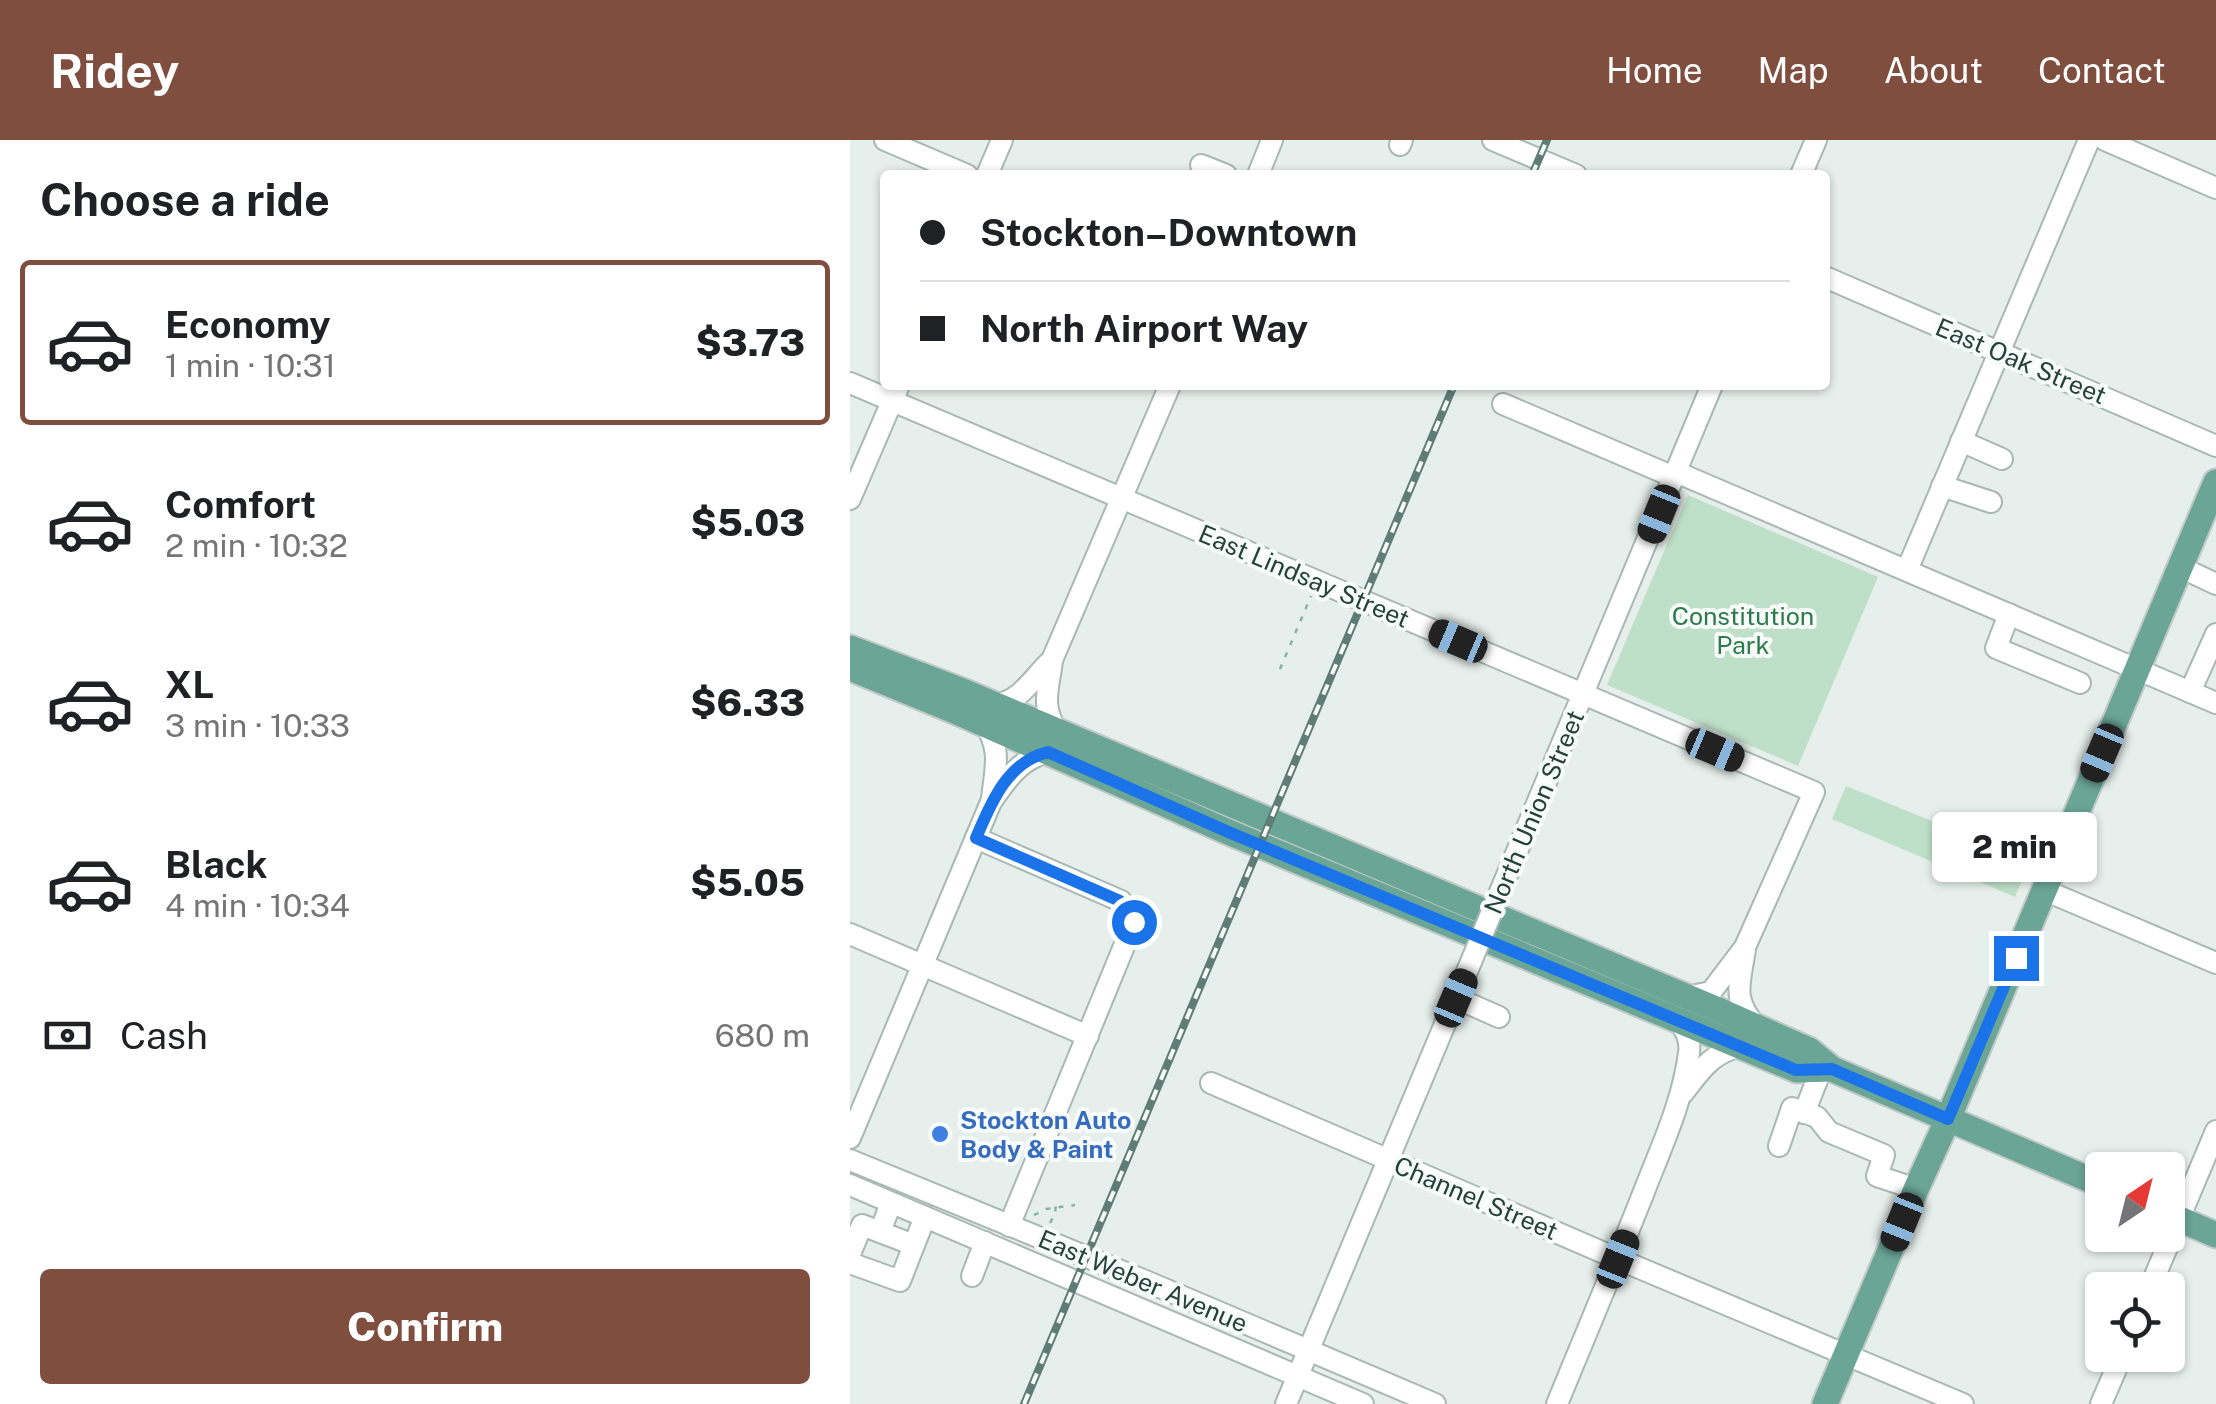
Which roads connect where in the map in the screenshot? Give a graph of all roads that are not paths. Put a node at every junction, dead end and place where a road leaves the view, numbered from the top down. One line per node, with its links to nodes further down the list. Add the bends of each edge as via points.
1 (885, 140): 9 (street)
2 (1002, 140): 10 (street)
3 (1272, 140): 12 (street)
4 (1493, 140): 13 (street)
5 (1816, 140): 14 (street)
6 (2088, 140): 17 (street)
7 (2105, 140): 15 (street)
8 (1201, 165): 11 (street)
9 (956, 170)
10 (989, 170)
11 (1214, 170)
12 (1260, 170)
13 (1564, 170)
14 (1803, 170)
15 (2216, 188)
16 (1830, 279): 17 (street, East Oak Street)
17 (1998, 351): 24 (street); 25 (street, East Oak Street)
18 (850, 382): 19 (street, East Lindsay Street)
19 (880, 389)
20 (1168, 390): 30 (street)
21 (1710, 390): 27 (street, North Union Street)
22 (895, 393): 30 (street, East Lindsay Street); 31 (street)
23 (1502, 404): 27 (street)
24 (1961, 441): 26 (street); 29 (street)
25 (2216, 446)
26 (2002, 459)
27 (1675, 474): 35 (street); 45 (street, North Union Street)
28 (2216, 482): 33 (main road)
29 (1942, 486): 32 (street); 35 (street)
30 (1123, 498): 40 (street); 45 (street, East Lindsay Street)
31 (850, 499)
32 (1991, 502)
33 (2207, 528): 34 (main road)
34 (2180, 567): 36 (street); 42 (main road)
35 (1907, 570): 37 (street)
36 (2216, 584)
37 (2009, 614): 42 (street); 43 (street, via 1996,648)
38 (2216, 634): 44 (street)
39 (850, 648): 47 (main road)
40 (1052, 660): 47 (street, via 1021,696); 48 (street, via 1046,701)
41 (850, 668): 47 (main road)
42 (2137, 669): 44 (street); 51 (main road)
43 (2080, 683)
44 (2190, 692): 46 (street)
45 (1584, 694): 53 (street, East Lindsay Street, via 1814,792); 56 (street, North Union Street, bridge)
46 (2216, 703)
47 (990, 715): 48 (main road); 49 (street, via 997,753)
48 (1052, 742): 49 (street, via 1020,764); 57 (main road, via 1226,831)
49 (991, 802): 50 (street)
50 (976, 838): 55 (street); 59 (street, via 1130,911 1134,922)
51 (2044, 890): 54 (street); 65 (main road)
52 (850, 934): 55 (street)
53 (1745, 947): 57 (street, via 1714,989); 60 (street, via 1738,995)
54 (2216, 963)
55 (923, 964): 59 (street); 67 (street)
56 (1456, 998): 58 (street); 70 (street, North Union Street)
57 (1682, 1008): 60 (main road); 63 (street, via 1689,1040)
58 (1499, 1018)
59 (1088, 1036): 78 (street)
60 (1749, 1036): 61 (main road, via 1808,1050); 63 (street, via 1713,1057)
61 (1827, 1069): 64 (street); 65 (main road)
62 (1211, 1083): 70 (street, Channel Street)
63 (1682, 1094): 84 (street)
64 (1804, 1112): 68 (street, via 1792,1108); 73 (street, via 1829,1132 1884,1156 1876,1176)
65 (1948, 1119): 71 (main road); 73 (main road)
66 (2216, 1131): 74 (street)
67 (850, 1138)
68 (1779, 1146)
69 (850, 1160): 78 (street, East Weber Avenue)
70 (1388, 1160): 84 (street, Channel Street); 87 (street, North Union Street)
71 (2085, 1179)
72 (850, 1185): 75 (street, East Weber Avenue)
73 (1916, 1189): 88 (main road)
74 (2185, 1193)
75 (891, 1202): 76 (street, East Weber Avenue); 79 (street)
76 (926, 1217): 81 (street, East Weber Avenue); 82 (street)
77 (2185, 1222): 80 (main road)
78 (1009, 1226): 87 (street, East Weber Avenue)
79 (880, 1232): 82 (street); 83 (street, via 862,1225)
80 (2216, 1235)
81 (985, 1242): 86 (street); 90 (street, East Weber Avenue)
82 (914, 1246): 85 (street, via 900,1281)
83 (850, 1254)
84 (1618, 1259): 88 (street, Channel Street); 94 (street)
85 (850, 1263)
86 (972, 1276)
87 (1309, 1350): 90 (street, North Union Street); 93 (street, East Weber Avenue)
88 (1846, 1354): 95 (main road); 96 (street, Channel Street)
89 (2115, 1372): 97 (street)
90 (1298, 1376): 91 (street, North Union Street); 92 (street, East Weber Avenue)
91 (1286, 1404)
92 (1364, 1404)
93 (1435, 1404)
94 (1557, 1404)
95 (1825, 1404)
96 (1963, 1404)
97 (2101, 1404)

